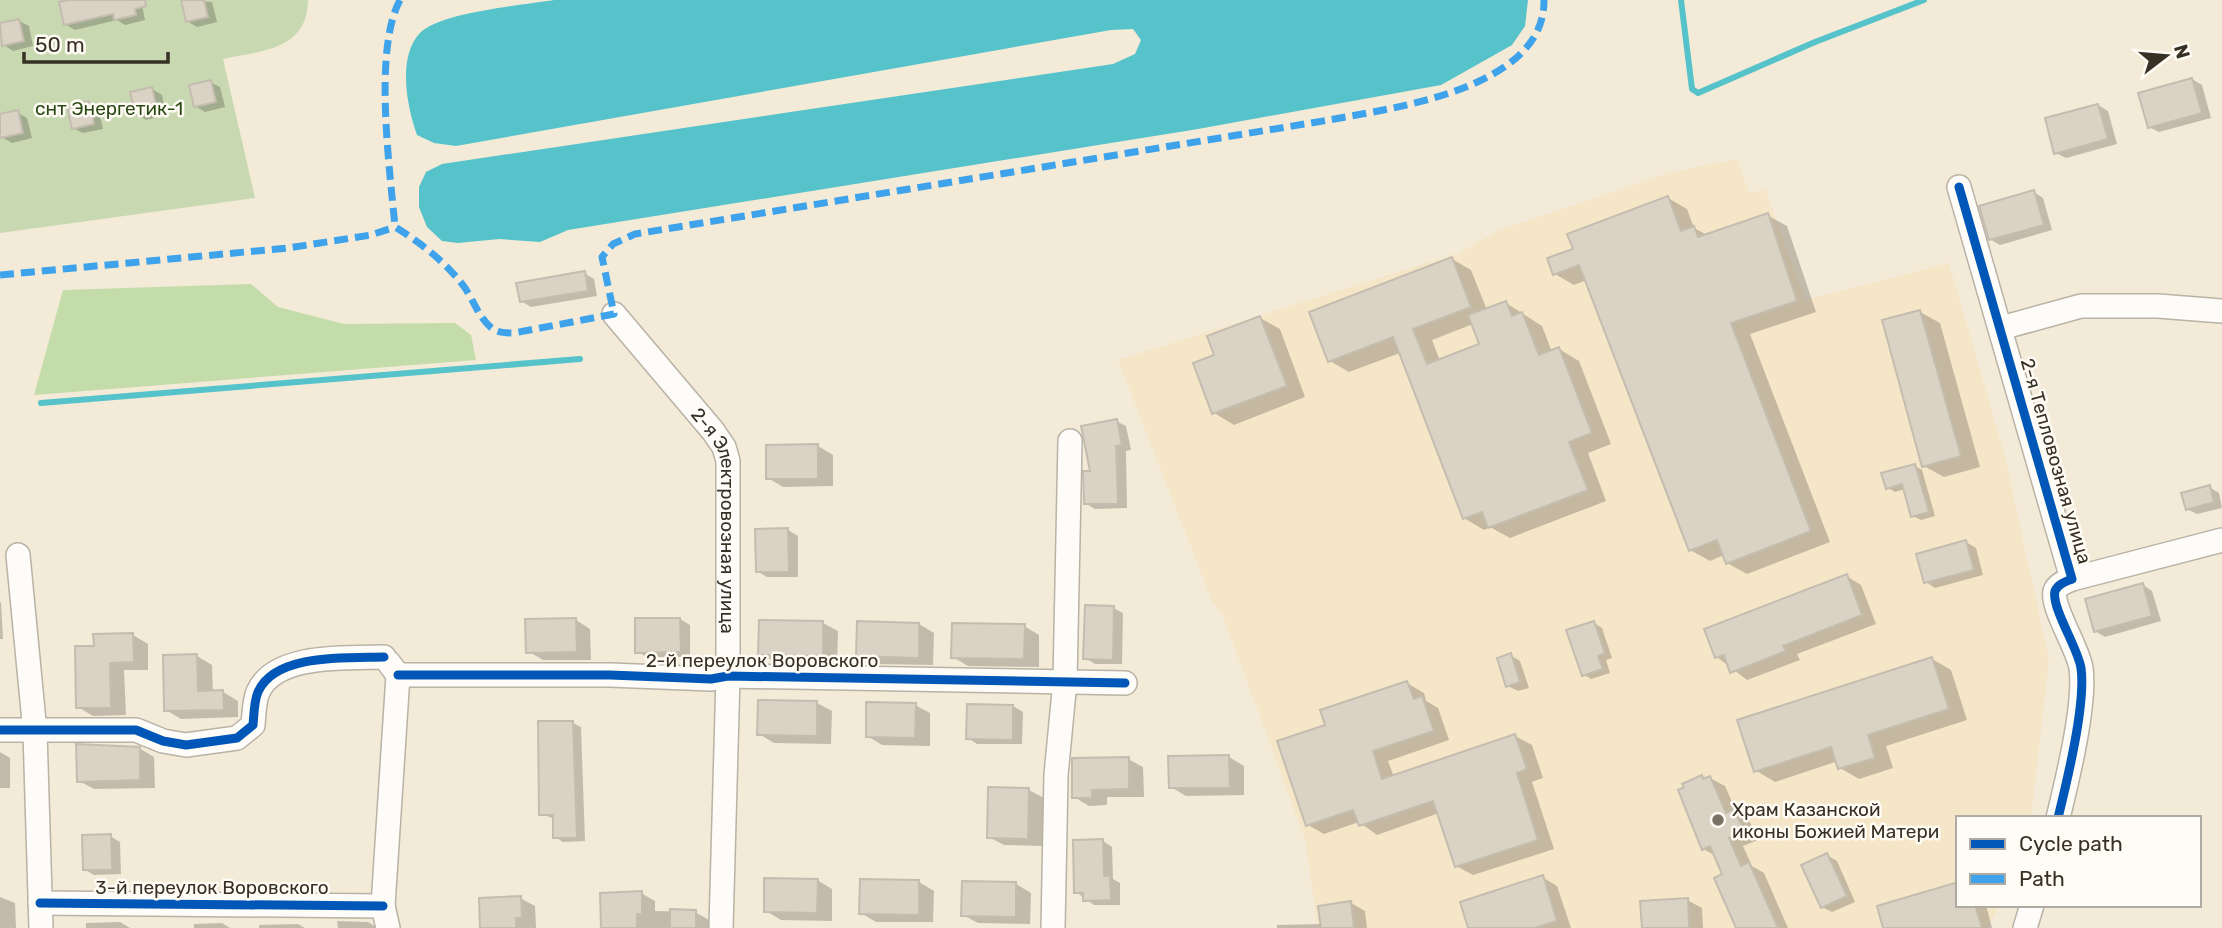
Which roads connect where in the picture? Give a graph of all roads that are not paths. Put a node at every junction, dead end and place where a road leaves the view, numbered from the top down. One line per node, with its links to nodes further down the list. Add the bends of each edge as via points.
1 (1959, 187): 4 (street, 2-я Тепловозная улица)
2 (2222, 311): 4 (street, via 2081,306)
3 (614, 314): 10 (street, 2-я Электровозная улица, via 724,447 730,483)
4 (2001, 328): 8 (street, 2-я Тепловозная улица)
5 (1070, 441): 11 (street)
6 (2222, 540): 8 (street)
7 (18, 555): 14 (street)
8 (2072, 579): 15 (street, 2-я Тепловозная улица, via 2055,592 2081,671 2069,774)
9 (388, 659): 10 (street, 2-й переулок Воровского, via 610,675 711,680); 14 (street, 2-й переулок Воровского, via 328,659 284,667 268,676 257,693 253,725 237,738 186,745 136,730); 18 (street)
10 (728, 676): 11 (street, 2-й переулок Воровского); 20 (street, 2-я Электровозная улица)
11 (1065, 681): 12 (street, 2-й переулок Воровского); 21 (street, via 1056,775)
12 (1125, 683)
13 (0, 730): 14 (street, 2-й переулок Воровского)
14 (35, 732): 16 (street)
15 (2058, 816)
16 (40, 903): 18 (street, 3-й переулок Воровского); 19 (street)
17 (2031, 907): 22 (street)
18 (385, 917)
19 (41, 928)
20 (721, 928)
21 (1053, 928)
22 (2025, 928)

